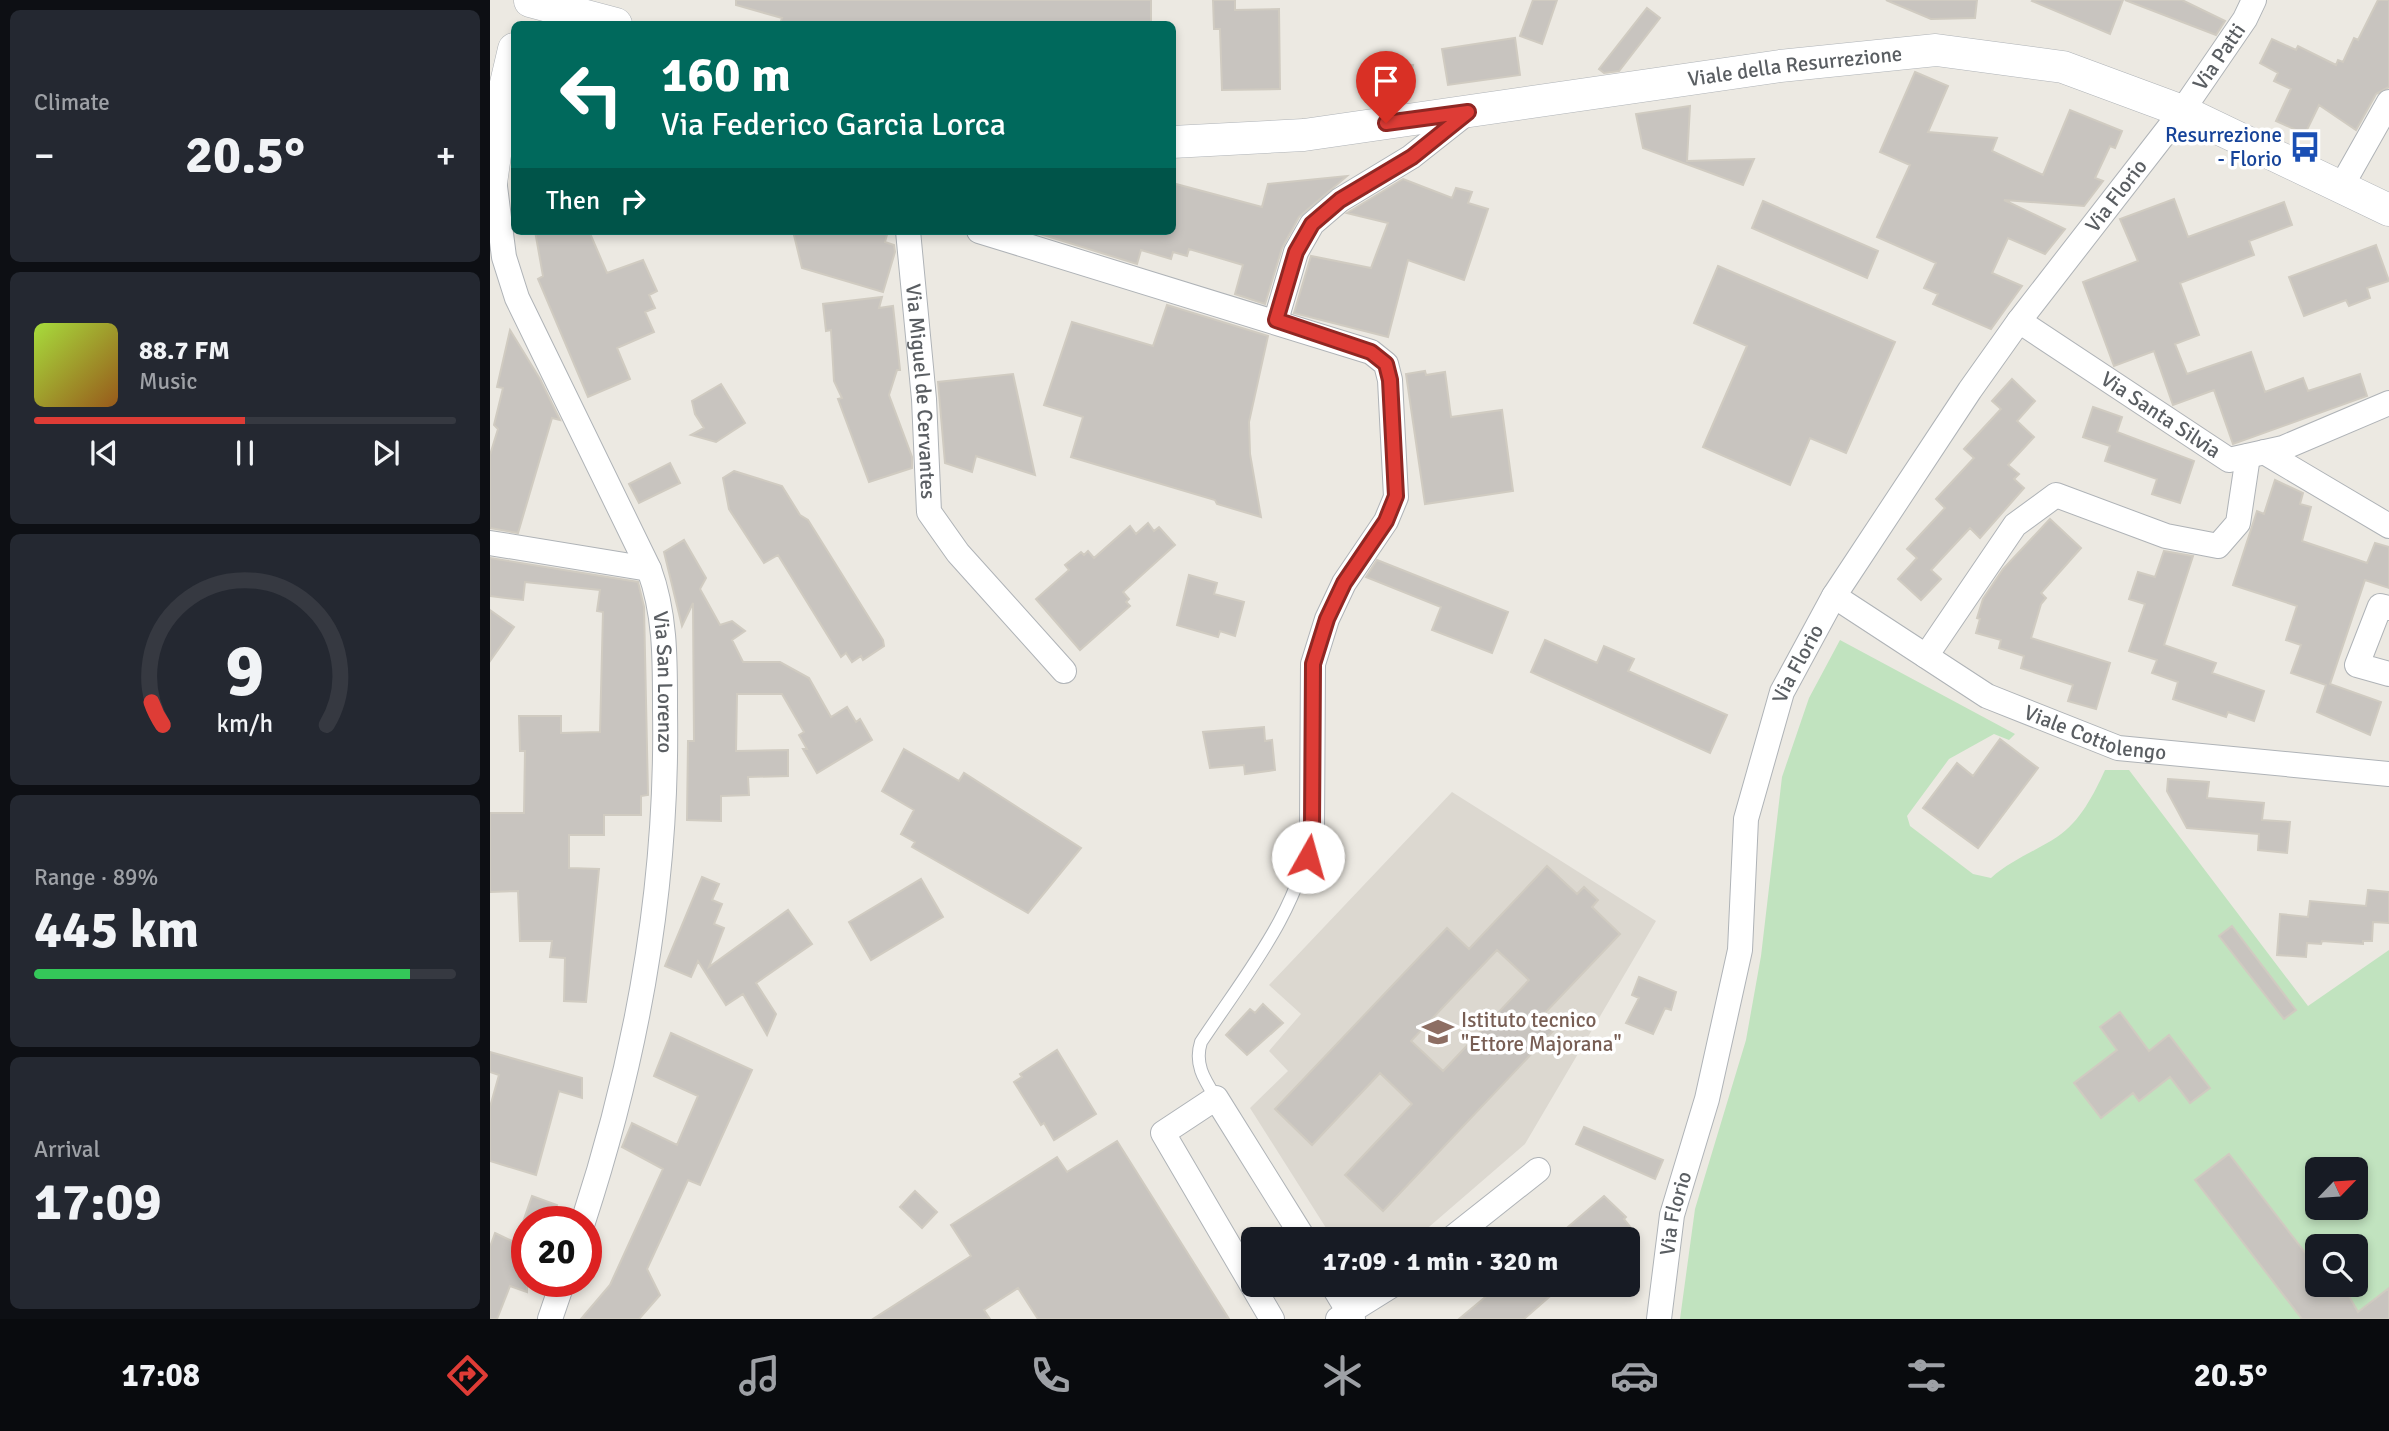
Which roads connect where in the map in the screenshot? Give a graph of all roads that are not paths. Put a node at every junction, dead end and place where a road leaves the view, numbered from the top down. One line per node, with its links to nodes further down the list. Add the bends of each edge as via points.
1 (2254, 0): 7 (street, Via Patti)
2 (527, 8): 3 (street)
3 (599, 21)
4 (511, 75): 5 (street)
5 (509, 93): 10 (street)
6 (2389, 102): 11 (street)
7 (2182, 111): 8 (street, Viale della Resurrezione, via 2063,67 1936,50 1780,66); 11 (street, Viale della Resurrezione); 16 (street, Via Florio)
8 (1468, 112): 9 (street, Viale della Resurrezione, via 1304,135); 15 (street, via 1412,157 1340,200 1312,224 1296,252)
9 (1176, 142)
10 (491, 180): 21 (street, Via San Lorenzo, via 504,257 517,298)
11 (2340, 187): 12 (street, Viale della Resurrezione)
12 (2389, 210)
13 (908, 235): 25 (street, Via Miguel de Cervantes, via 929,512 958,553)
14 (992, 235): 15 (street)
15 (1276, 320): 28 (street, via 1371,352 1386,364 1390,380 1396,496 1386,521 1344,583 1313,664)
16 (2019, 321): 18 (street, Via Santa Silvia, via 2229,460); 22 (street, Via Florio)
17 (2389, 403): 18 (street, Via Santa Silvia, via 2283,448)
18 (2256, 454): 19 (street); 24 (street, via 2238,523 2218,546 2166,536 2056,495 2015,525)
19 (2389, 526)
20 (490, 543): 21 (street)
21 (649, 569): 31 (street, Via San Lorenzo, via 662,614 664,647 663,847 628,1057)
22 (1832, 600): 24 (street, Viale Cottolengo); 40 (street, Via Florio, via 1782,692 1746,819 1740,950 1707,1099 1672,1215)
23 (2389, 608): 26 (street, via 2380,606 2357,665)
24 (1926, 656): 27 (street, Viale Cottolengo, via 1987,696 2118,748)
25 (1065, 671)
26 (2389, 674)
27 (2389, 774)
28 (1312, 828): 29 (lane, via 1308,857 1283,919 1201,1042 1197,1055 1201,1073)
29 (1216, 1098): 32 (street); 39 (street, via 1163,1133)
30 (1538, 1170): 33 (street)
31 (587, 1206)
32 (1297, 1227)
33 (1466, 1227)
34 (558, 1297): 38 (street)
35 (1338, 1297): 37 (street)
36 (1375, 1297): 37 (street)
37 (1347, 1317)
38 (550, 1319)
39 (1272, 1319)
40 (1659, 1319)

